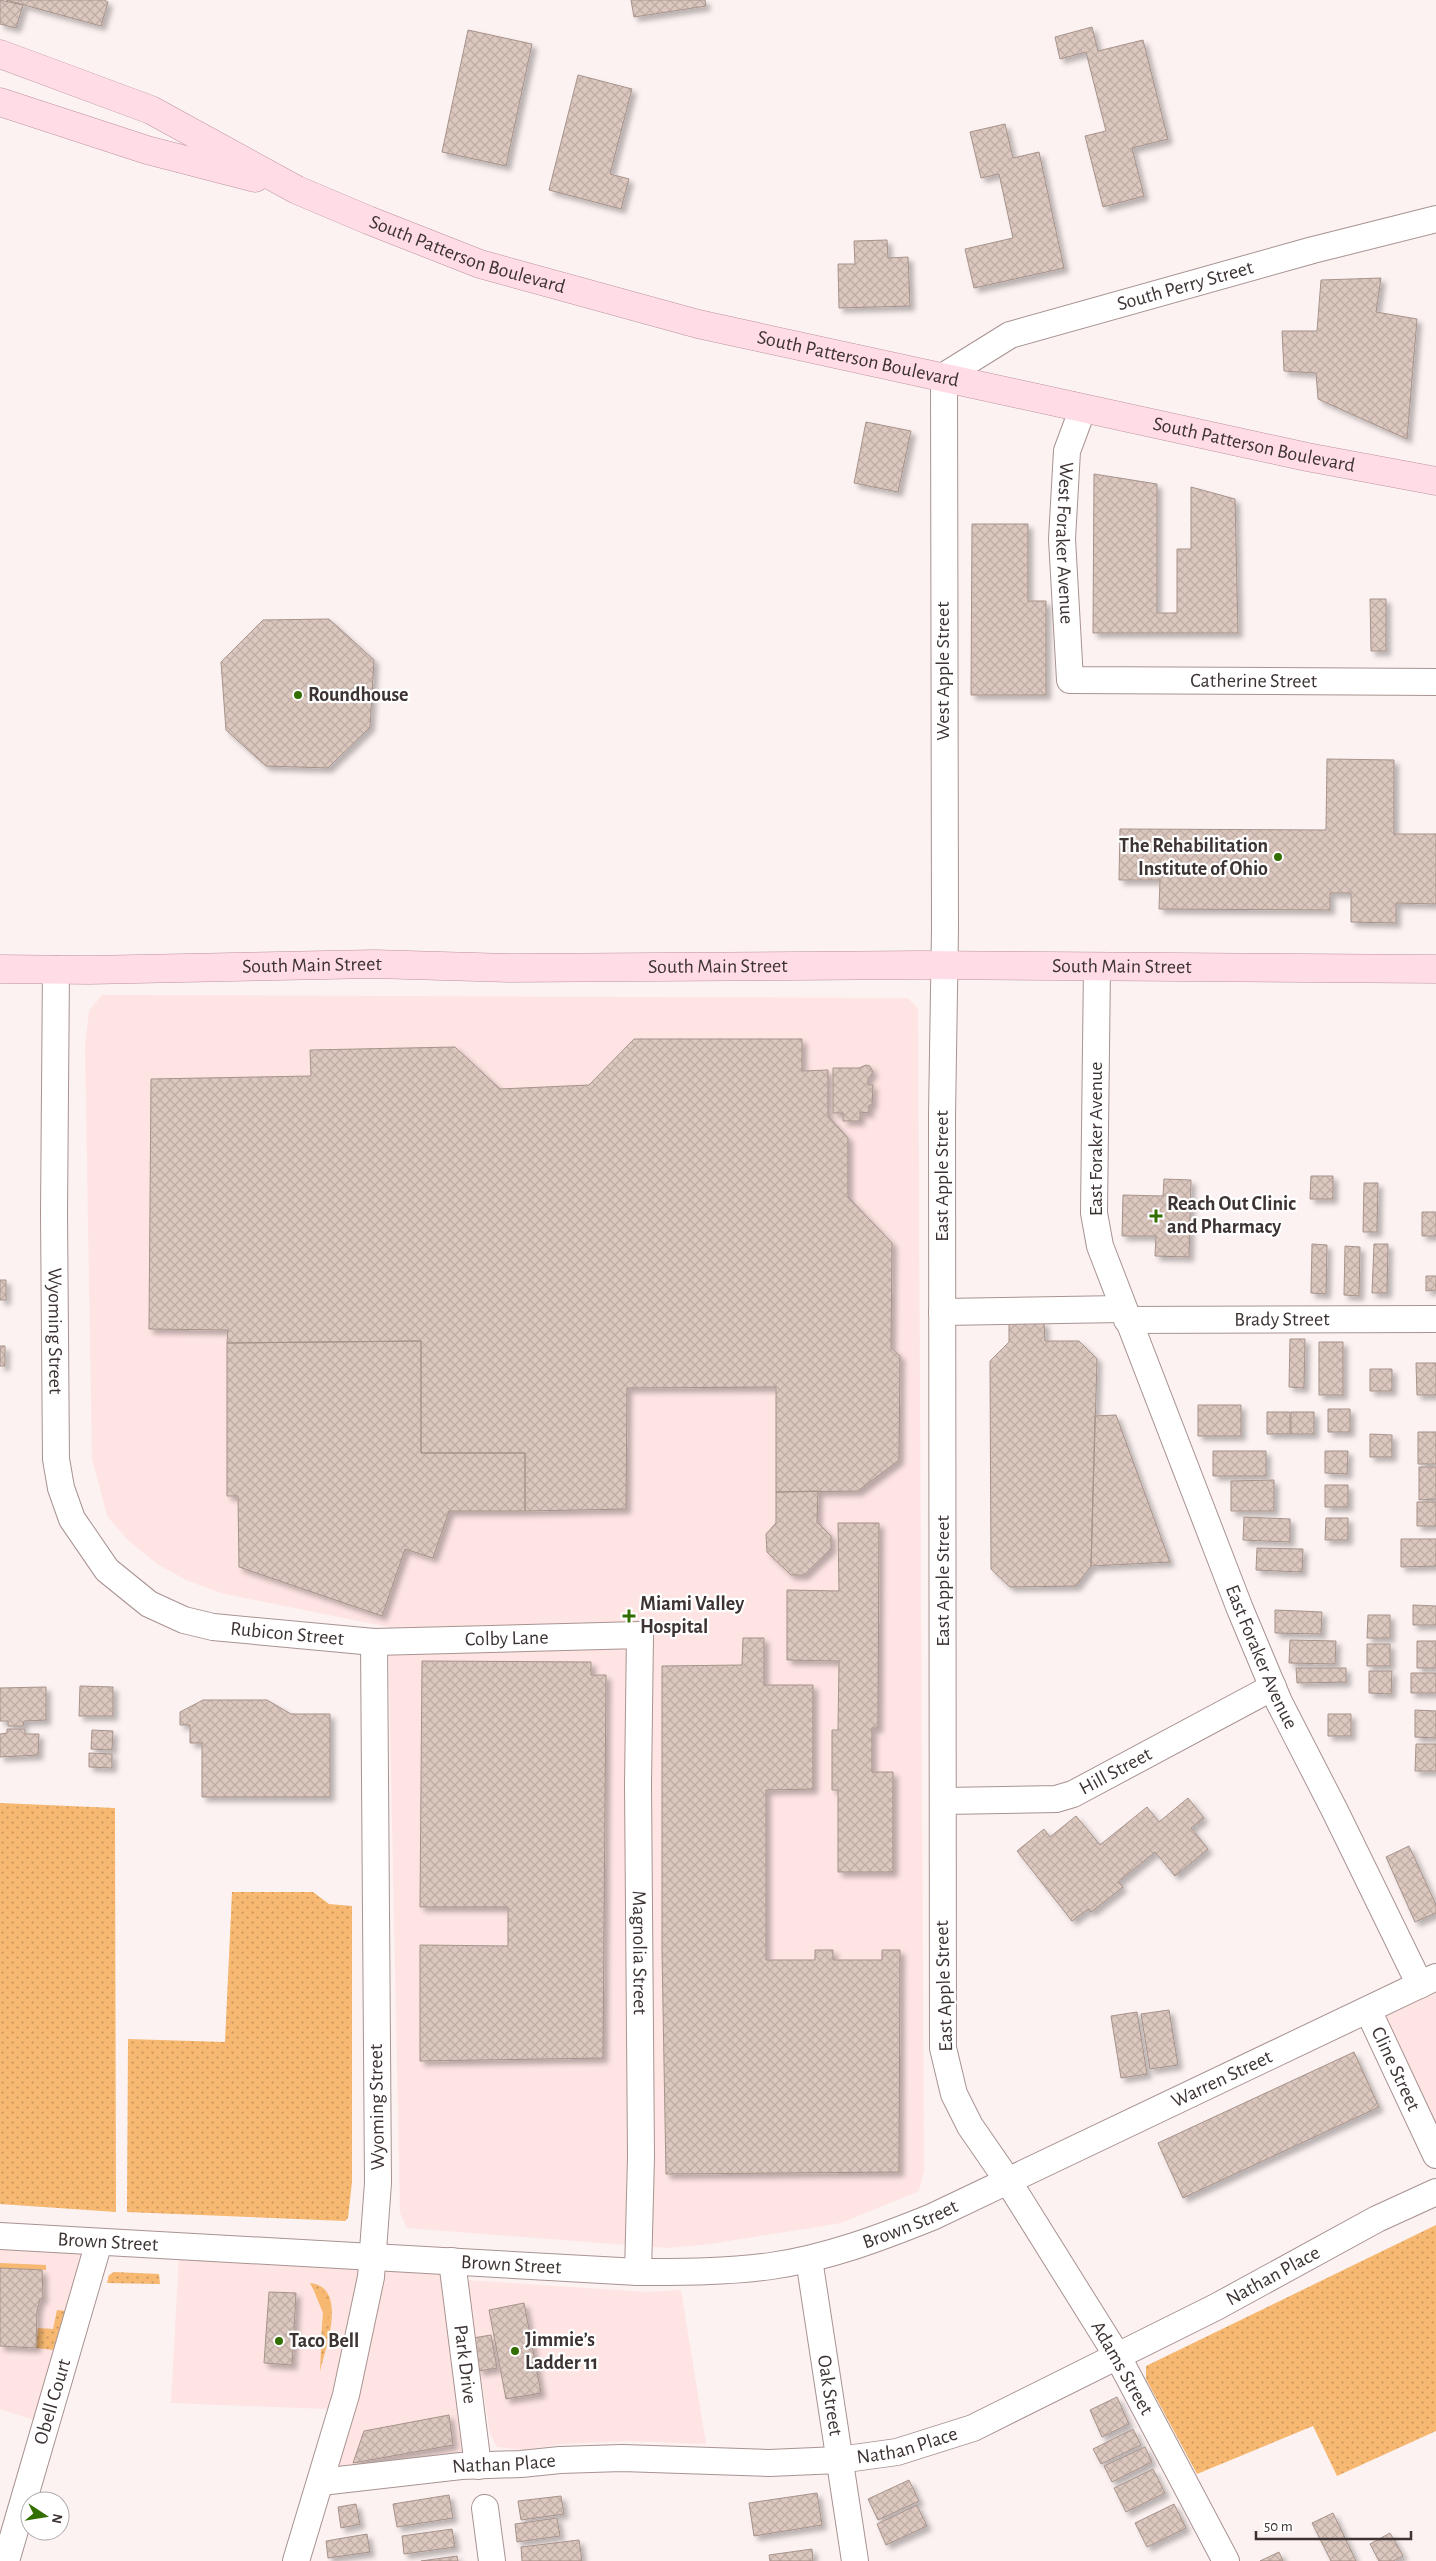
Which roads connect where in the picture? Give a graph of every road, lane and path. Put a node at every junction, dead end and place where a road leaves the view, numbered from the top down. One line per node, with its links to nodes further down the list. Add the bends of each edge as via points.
1 (0, 54): 3 (main road, South Patterson Boulevard, via 151,110)
2 (0, 102): 3 (main road, South Patterson Boulevard, via 147,150)
3 (297, 190): 5 (main road, South Patterson Boulevard, via 480,264 698,324)
4 (1436, 219): 5 (street, South Perry Street, via 1010,335)
5 (944, 376): 6 (main road, South Patterson Boulevard); 10 (street, West Apple Street)
6 (1083, 408): 7 (main road, South Patterson Boulevard); 8 (street, West Foraker Avenue, via 1067,451 1062,539)
7 (1435, 481)
8 (1070, 680): 9 (street, Catherine Street)
9 (1436, 682)
10 (944, 965): 11 (main road, South Main Street); 13 (main road, South Main Street, via 510,968 356,964); 15 (street, East Apple Street)
11 (1097, 966): 14 (main road, South Main Street); 16 (street, East Foraker Avenue, via 1094,1213 1100,1246)
12 (0, 969): 13 (main road, South Main Street)
13 (56, 969): 18 (street, Wyoming Street, via 55,1420 61,1488 72,1519 107,1570 149,1604)
14 (1436, 970)
15 (942, 1312): 16 (street, Brady Street); 22 (street, East Apple Street)
16 (1125, 1314): 17 (street, Brady Street); 21 (street, East Foraker Avenue)
17 (1436, 1319)
18 (201, 1624): 20 (street, Rubicon Street)
19 (640, 1635): 20 (street, Colby Lane); 33 (street, Magnolia Street, via 641,2157)
20 (374, 1642): 30 (street, Wyoming Street, via 378,2183)
21 (1273, 1687): 22 (street, Hill Street, via 1073,1794 1056,1799); 23 (street, East Foraker Avenue)
22 (943, 1801): 26 (street, East Apple Street, via 944,2048 954,2094 970,2126)
23 (1428, 1981): 24 (street, Warren Street)
24 (1368, 2010): 25 (street, Cline Street); 26 (street, Warren Street)
25 (1436, 2155)
26 (1008, 2181): 31 (street, Brown Street, via 884,2237); 34 (street, Adams Street)
27 (1436, 2192): 34 (street, Nathan Place, via 1377,2219 1216,2308)
28 (0, 2236): 29 (street, Brown Street)
29 (99, 2242): 30 (street, Brown Street); 39 (street, Obell Court)
30 (372, 2258): 32 (street, Brown Street); 37 (street, Wyoming Street, via 367,2300 346,2395)
31 (809, 2259): 33 (street, Brown Street, via 738,2269); 35 (street, Oak Street)
32 (452, 2261): 33 (street, Brown Street); 36 (street, Park Drive)
33 (638, 2272)
34 (1118, 2357): 35 (street, Nathan Place, via 974,2428 897,2452); 43 (street, Adams Street)
35 (839, 2460): 36 (street, Nathan Place, via 769,2463 613,2459); 42 (street, Oak Street)
36 (478, 2466): 37 (street, Nathan Place)
37 (321, 2482): 40 (street, Wyoming Street)
38 (485, 2508): 41 (street)
39 (6, 2561)
40 (296, 2561)
41 (492, 2561)
42 (855, 2561)
43 (1226, 2561)

